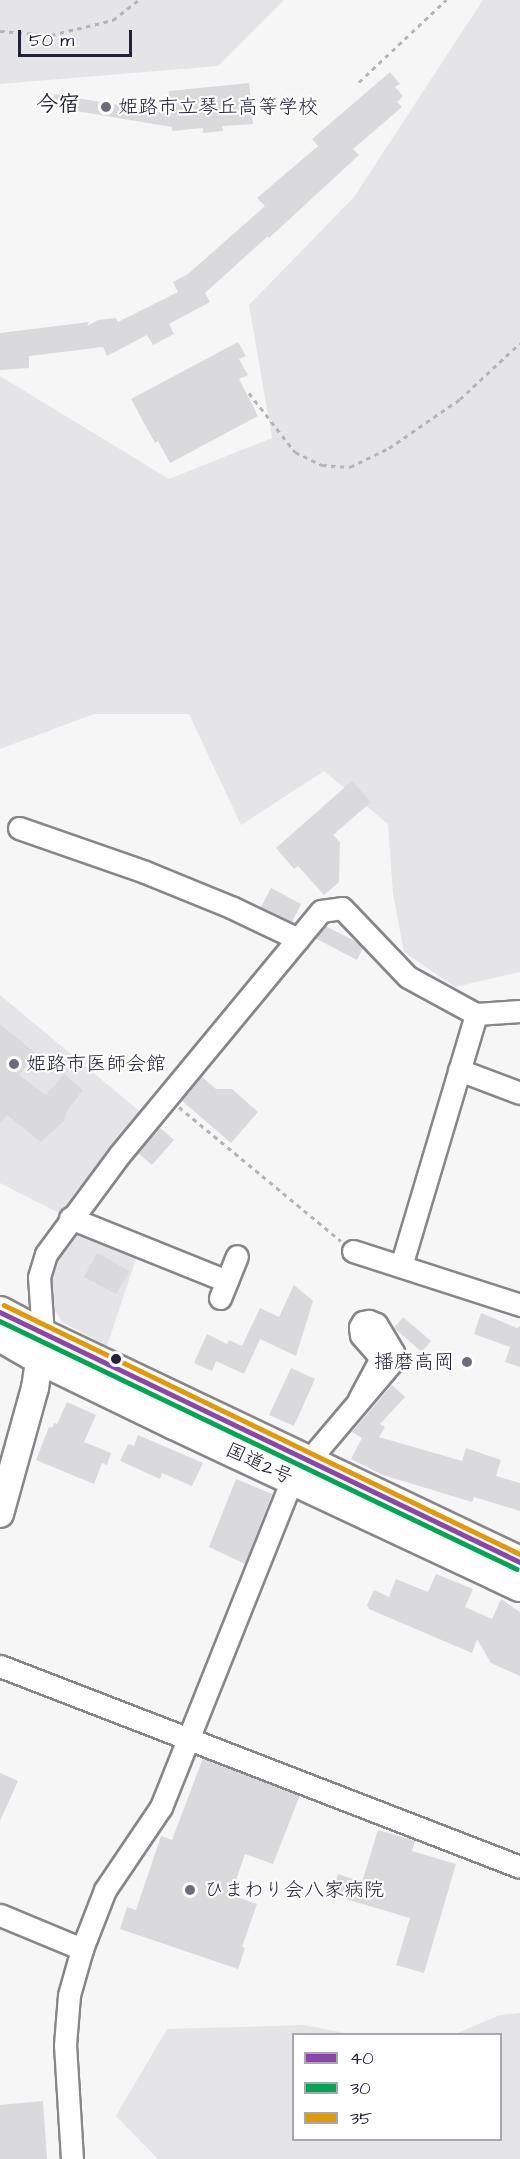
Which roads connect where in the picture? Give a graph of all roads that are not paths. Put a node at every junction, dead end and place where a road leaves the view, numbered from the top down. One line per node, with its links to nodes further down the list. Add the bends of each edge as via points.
1 (19, 828): 2 (street, via 167,881)
2 (298, 939): 4 (street, via 321,911 342,908 408,977); 7 (street)
3 (520, 1011): 4 (street)
4 (476, 1014): 5 (street)
5 (459, 1070): 6 (street); 10 (street)
6 (520, 1093)
7 (70, 1218): 9 (street, via 223,1289); 14 (street, via 46,1254 39,1277)
8 (352, 1251): 10 (street)
9 (237, 1256)
10 (401, 1266): 11 (street)
11 (520, 1305)
12 (0, 1312): 14 (highway, 国道2号)
13 (0, 1336): 14 (highway, 国道2号)
14 (42, 1347): 16 (highway, 国道2号); 17 (main road, via 35,1388)
15 (359, 1399): 16 (street)
16 (300, 1470): 18 (highway, 国道2号); 19 (highway, 国道2号); 21 (street)
17 (0, 1514)
18 (520, 1562)
19 (520, 1586)
20 (0, 1666): 21 (street)
21 (188, 1737): 22 (street); 24 (street, via 161,1807 105,1890)
22 (520, 1867)
23 (0, 1915): 24 (street)
24 (82, 1949): 25 (street, via 69,1995 65,2045)
25 (72, 2159)

